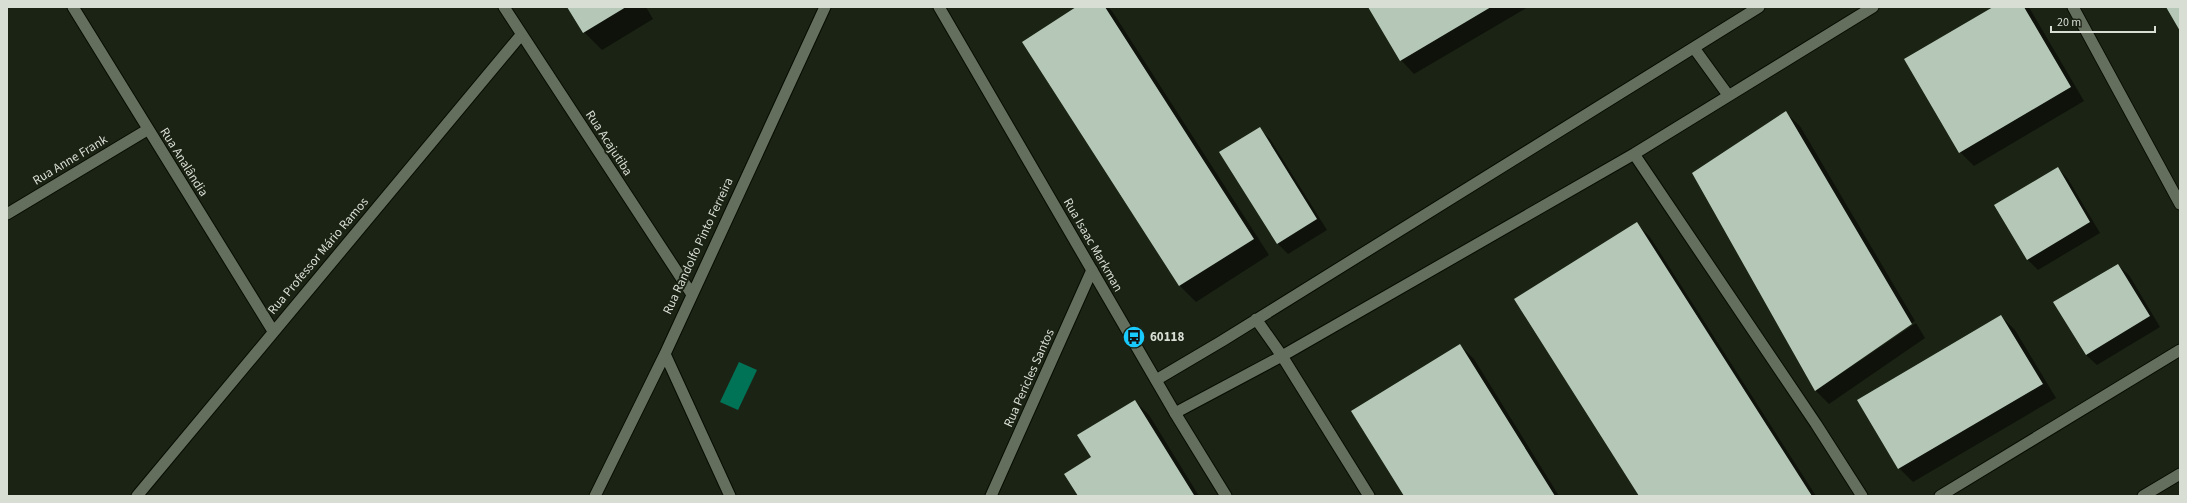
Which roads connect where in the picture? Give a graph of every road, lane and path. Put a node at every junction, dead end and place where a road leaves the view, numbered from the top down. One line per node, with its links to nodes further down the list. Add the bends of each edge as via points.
1 (73, 7): 11 (street, Rua Analândia)
2 (504, 7): 8 (street, Rua Acajutiba)
3 (824, 7): 16 (street, Rua Randolfo Pinto Ferreira)
4 (939, 7): 15 (street, Rua Isaac Markman)
5 (1759, 7): 9 (street)
6 (1873, 7): 10 (street)
7 (2073, 7): 13 (street)
8 (521, 35): 16 (street, Rua Acajutiba); 18 (street, Rua Professor Mário Ramos)
9 (1694, 48): 10 (street); 17 (street)
10 (1728, 94): 12 (street)
11 (147, 130): 14 (street, Rua Anne Frank); 18 (street, Rua Analândia)
12 (1634, 154): 21 (street); 31 (street)
13 (2180, 204)
14 (7, 214)
15 (1092, 270): 22 (street, Rua Isaac Markman); 28 (street, Rua Pericles Santos)
16 (691, 293): 20 (street, Rua Randolfo Pinto Ferreira)
17 (1256, 319): 21 (street); 22 (street)
18 (273, 331): 25 (street, Rua Professor Mário Ramos)
19 (2180, 350): 32 (street)
20 (665, 354): 26 (street, Rua Randolfo Pinto Ferreira); 27 (street)
21 (1282, 356): 23 (street); 30 (street)
22 (1156, 380): 23 (street, Rua Isaac Markman)
23 (1175, 413): 29 (street, Rua Isaac Markman)
24 (2180, 474): 33 (street)
25 (137, 496)
26 (595, 496)
27 (730, 496)
28 (991, 496)
29 (1226, 496)
30 (1369, 496)
31 (1862, 496)
32 (1940, 496)
33 (2143, 496)

